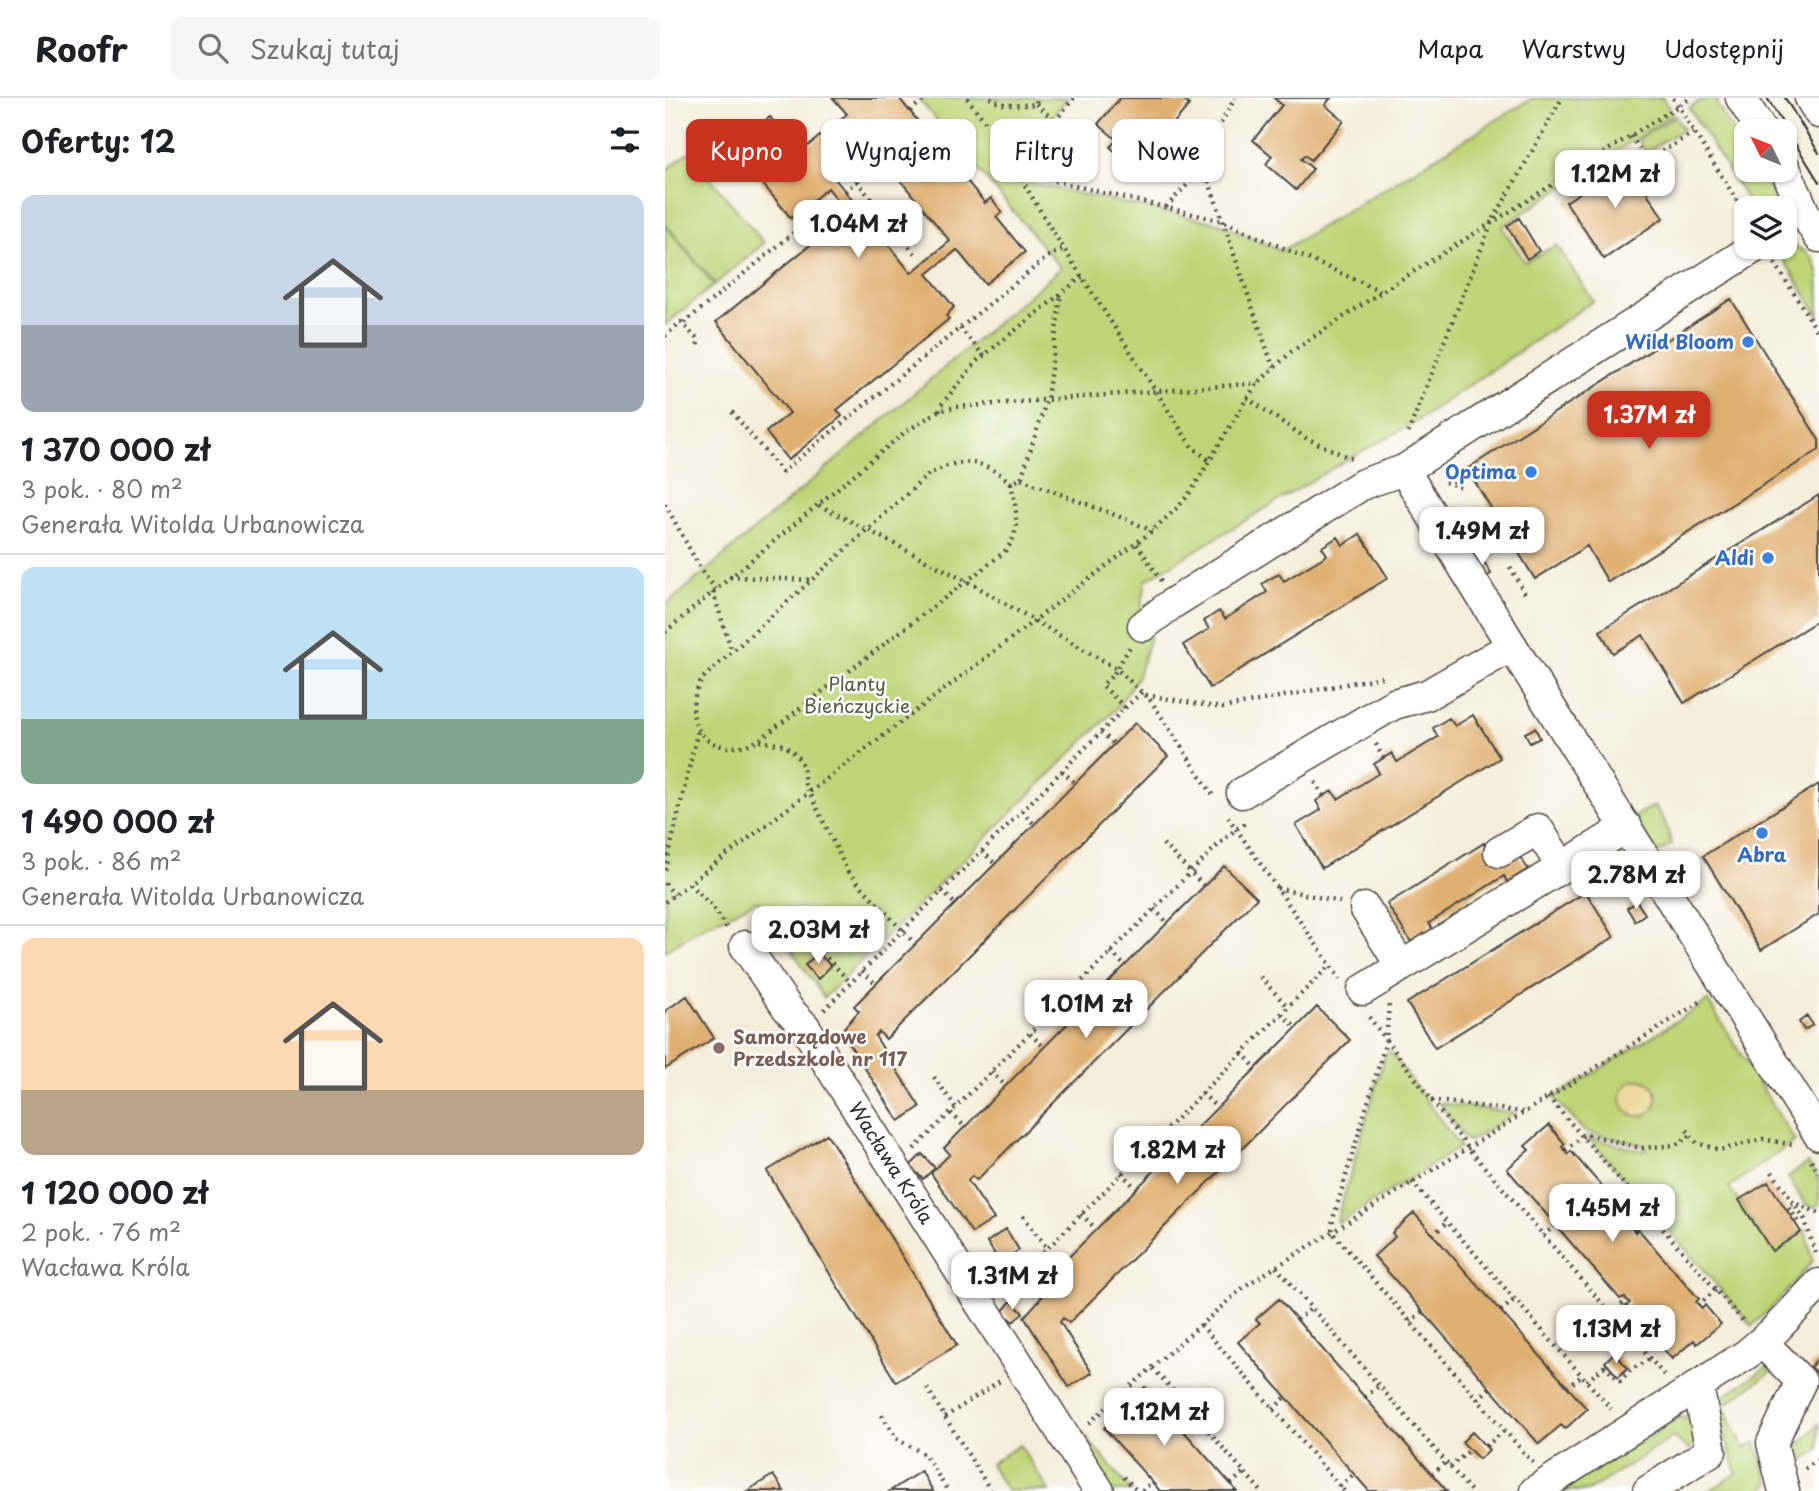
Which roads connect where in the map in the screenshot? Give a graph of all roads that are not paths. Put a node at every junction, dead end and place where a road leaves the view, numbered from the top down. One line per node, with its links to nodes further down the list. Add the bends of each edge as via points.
1 (1741, 98): 4 (street)
2 (1810, 98): 3 (street)
3 (1819, 113)
4 (1754, 119)
5 (1789, 182): 6 (street)
6 (1803, 226)
7 (1747, 259): 8 (street)
8 (1392, 474): 9 (street, via 1363,484); 10 (street)
9 (1143, 626)
10 (1512, 646): 11 (street, via 1427,695 1394,704); 12 (street)
11 (1230, 805)
12 (1627, 827): 14 (street); 17 (street, via 1724,986)
13 (1499, 852): 14 (street, via 1538,829)
14 (1562, 867): 15 (street, via 1370,985)
15 (1365, 908)
16 (739, 940): 22 (street, Wacława Króla, via 801,1021)
17 (1811, 1142)
18 (1819, 1284): 19 (street)
19 (1762, 1342): 20 (street); 24 (street, via 1801,1381 1772,1443)
20 (1691, 1392): 21 (street); 23 (street, via 1711,1451)
21 (1543, 1486)
22 (1099, 1491)
23 (1649, 1491)
24 (1784, 1491)

